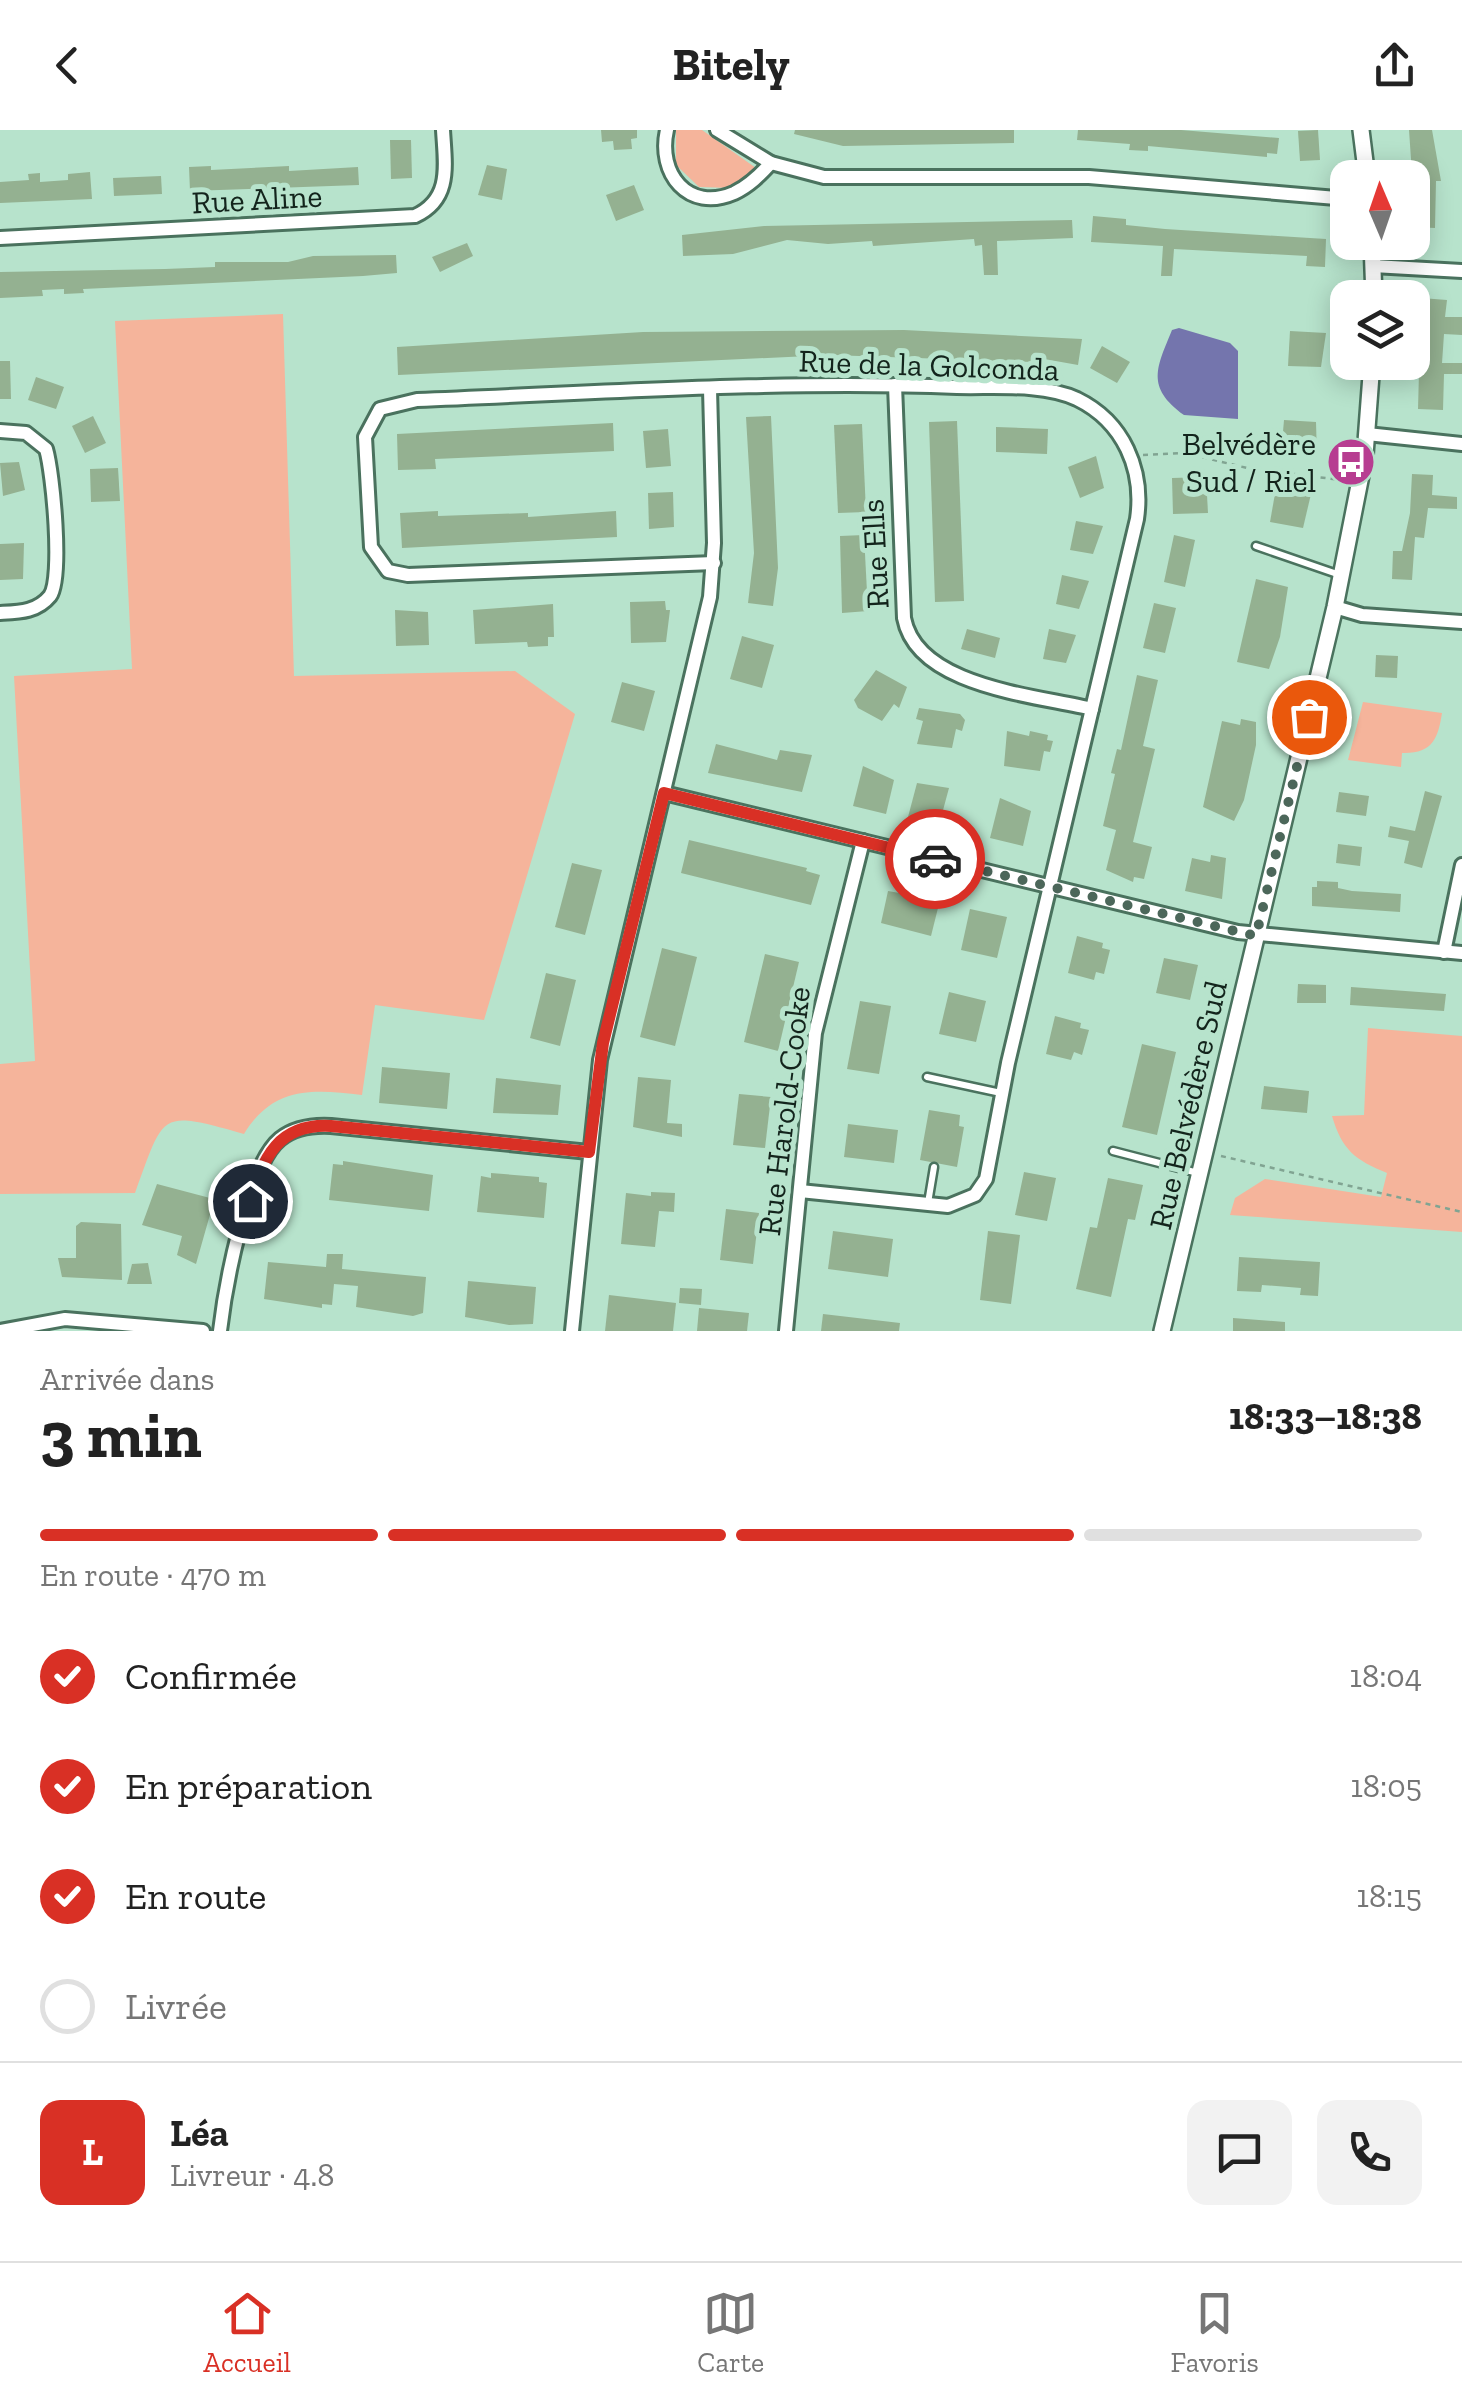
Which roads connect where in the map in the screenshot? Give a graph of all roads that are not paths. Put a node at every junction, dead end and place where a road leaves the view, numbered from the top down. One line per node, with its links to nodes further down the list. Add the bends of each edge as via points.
1 (443, 130): 8 (street, Rue Aline, via 444,185 432,208 416,216)
2 (668, 130): 6 (street, via 669,174 693,196 738,192)
3 (717, 130): 6 (street)
4 (1360, 130): 5 (street)
5 (1364, 160)
6 (771, 163): 7 (street, via 838,178 1054,175)
7 (1330, 197)
8 (0, 238)
9 (1373, 260): 10 (street)
10 (1373, 266): 11 (street); 12 (street)
11 (1462, 271)
12 (1373, 280)
13 (1371, 380): 17 (street, Rue Belvédère Sud)
14 (895, 385): 15 (street, Rue de la Golconda); 25 (street, Rue Ells, via 904,618 912,640 928,662 952,674); 25 (street, Rue de la Golconda, via 1061,394 1104,417 1132,456 1137,519)
15 (710, 389): 20 (street); 20 (street, Rue de la Golconda, via 402,402 380,409 366,437 371,546 388,571)
16 (0, 431): 23 (street, via 26,433 46,450 56,576 48,599 36,608)
17 (1367, 434): 18 (street); 21 (street, Rue Belvédère Sud)
18 (1462, 444)
19 (1256, 546): 21 (lane)
20 (714, 564): 26 (street)
21 (1342, 575): 22 (street, Rue Belvédère Sud)
22 (1335, 607): 24 (street); 30 (street, Rue Belvédère Sud)
23 (0, 613)
24 (1462, 622)
25 (1092, 710): 29 (street, Rue de la Golconda)
26 (664, 793): 27 (street); 36 (street, via 603,1043)
27 (863, 842): 29 (street); 39 (street, Rue Harold-Cooke, via 815,1033)
28 (1462, 865): 31 (street)
29 (1050, 887): 30 (street); 34 (street, Rue de la Golconda)
30 (1256, 936): 31 (street); 38 (street, Rue Belvédère Sud)
31 (1444, 952): 32 (street)
32 (1462, 953)
33 (927, 1077): 34 (lane)
34 (1001, 1093): 40 (street, Rue de la Golconda, via 981,1188 958,1205)
35 (1113, 1151): 38 (lane)
36 (589, 1152): 43 (street, via 331,1126 290,1132 261,1165 234,1253); 44 (street)
37 (934, 1167): 40 (lane)
38 (1200, 1173): 46 (street, Rue Belvédère Sud)
39 (800, 1191): 40 (street, Rue de la Golconda); 45 (street, Rue Harold-Cooke)
40 (928, 1204)
41 (0, 1330): 42 (street, via 64,1319)
42 (204, 1331)
43 (220, 1331)
44 (572, 1331)
45 (786, 1331)
46 (1162, 1331)

